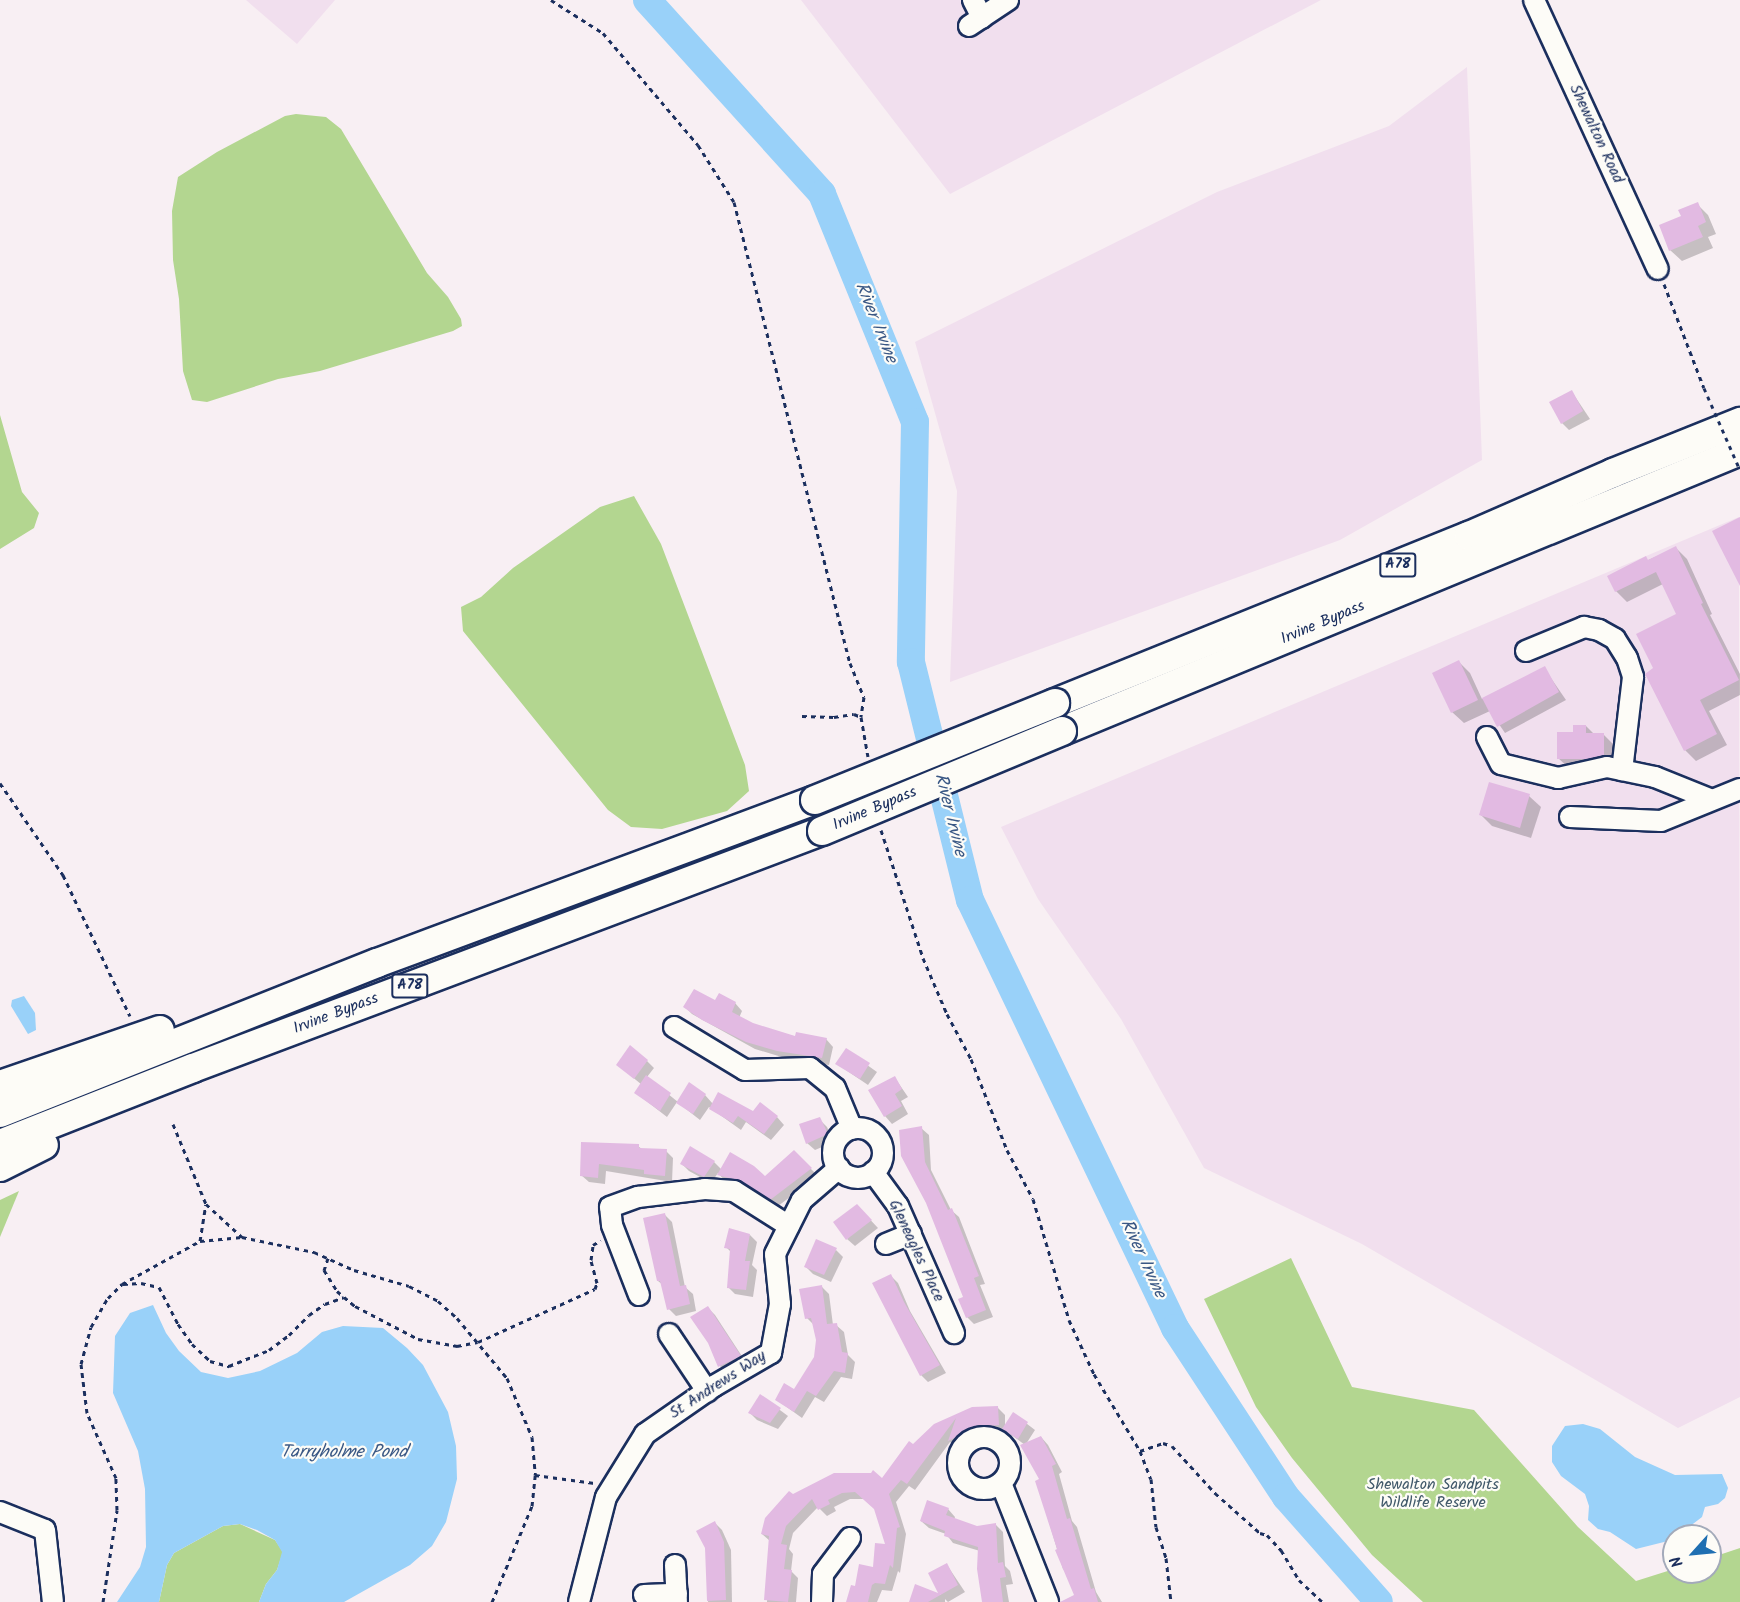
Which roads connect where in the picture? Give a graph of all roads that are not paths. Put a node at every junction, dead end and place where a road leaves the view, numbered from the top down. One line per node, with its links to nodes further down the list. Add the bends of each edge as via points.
1 (973, 0): 2 (street, via 976,22)
2 (1008, 0)
3 (1534, 0): 4 (street, Shewalton Road)
4 (1658, 269)
5 (1740, 412): 9 (highway)
6 (1740, 422): 9 (highway, Irvine Bypass / A78)
7 (1740, 451): 10 (highway, Irvine Bypass / A78)
8 (1740, 471): 10 (highway)
9 (1613, 473): 17 (highway, Irvine Bypass / A78, bridge, via 1458,541 814,800)
10 (1465, 564): 19 (highway, Irvine Bypass / A78, bridge, via 822,831)
11 (1526, 651): 13 (street, via 1584,627 1615,639 1633,677)
12 (1487, 737): 13 (street, via 1501,764 1558,778 1606,767)
13 (1622, 770): 15 (street, via 1655,777)
14 (1740, 789): 15 (street)
15 (1712, 800): 16 (street, via 1662,821)
16 (1570, 817)
17 (377, 963): 20 (highway, A78, via 219,1010); 21 (highway, Irvine Bypass / A78)
18 (674, 1027): 22 (street, via 745,1070 810,1068 835,1088)
19 (193, 1068): 23 (highway, Irvine Bypass / A78); 24 (highway, A78)
20 (0, 1085)
21 (0, 1113)
22 (852, 1129): 25 (street, via 844,1132 833,1149); 26 (street, via 869,1131 879,1140 883,1157)
23 (0, 1144)
24 (0, 1167)
25 (838, 1168): 26 (street, via 857,1178); 27 (street, St Andrews Way, via 802,1200)
26 (873, 1172): 28 (street, Gleneagles Place, via 898,1206)
27 (789, 1226): 30 (street, via 734,1191 705,1189 638,1197 610,1207 615,1233); 33 (street, St Andrews Way, via 775,1254 780,1304 771,1353)
28 (910, 1234): 29 (street); 31 (street, Gleneagles Place)
29 (886, 1244)
30 (639, 1295)
31 (954, 1333)
32 (669, 1334): 33 (street)
33 (707, 1390): 41 (street, St Andrews Way, via 645,1434 606,1497)
34 (1001, 1483): 43 (street)
35 (0, 1512): 40 (street, via 45,1530)
36 (850, 1538): 42 (street, via 823,1574)
37 (675, 1565): 39 (street)
38 (644, 1595): 39 (street)
39 (677, 1598)
40 (53, 1602)
41 (579, 1602)
42 (822, 1602)
43 (1048, 1602)

